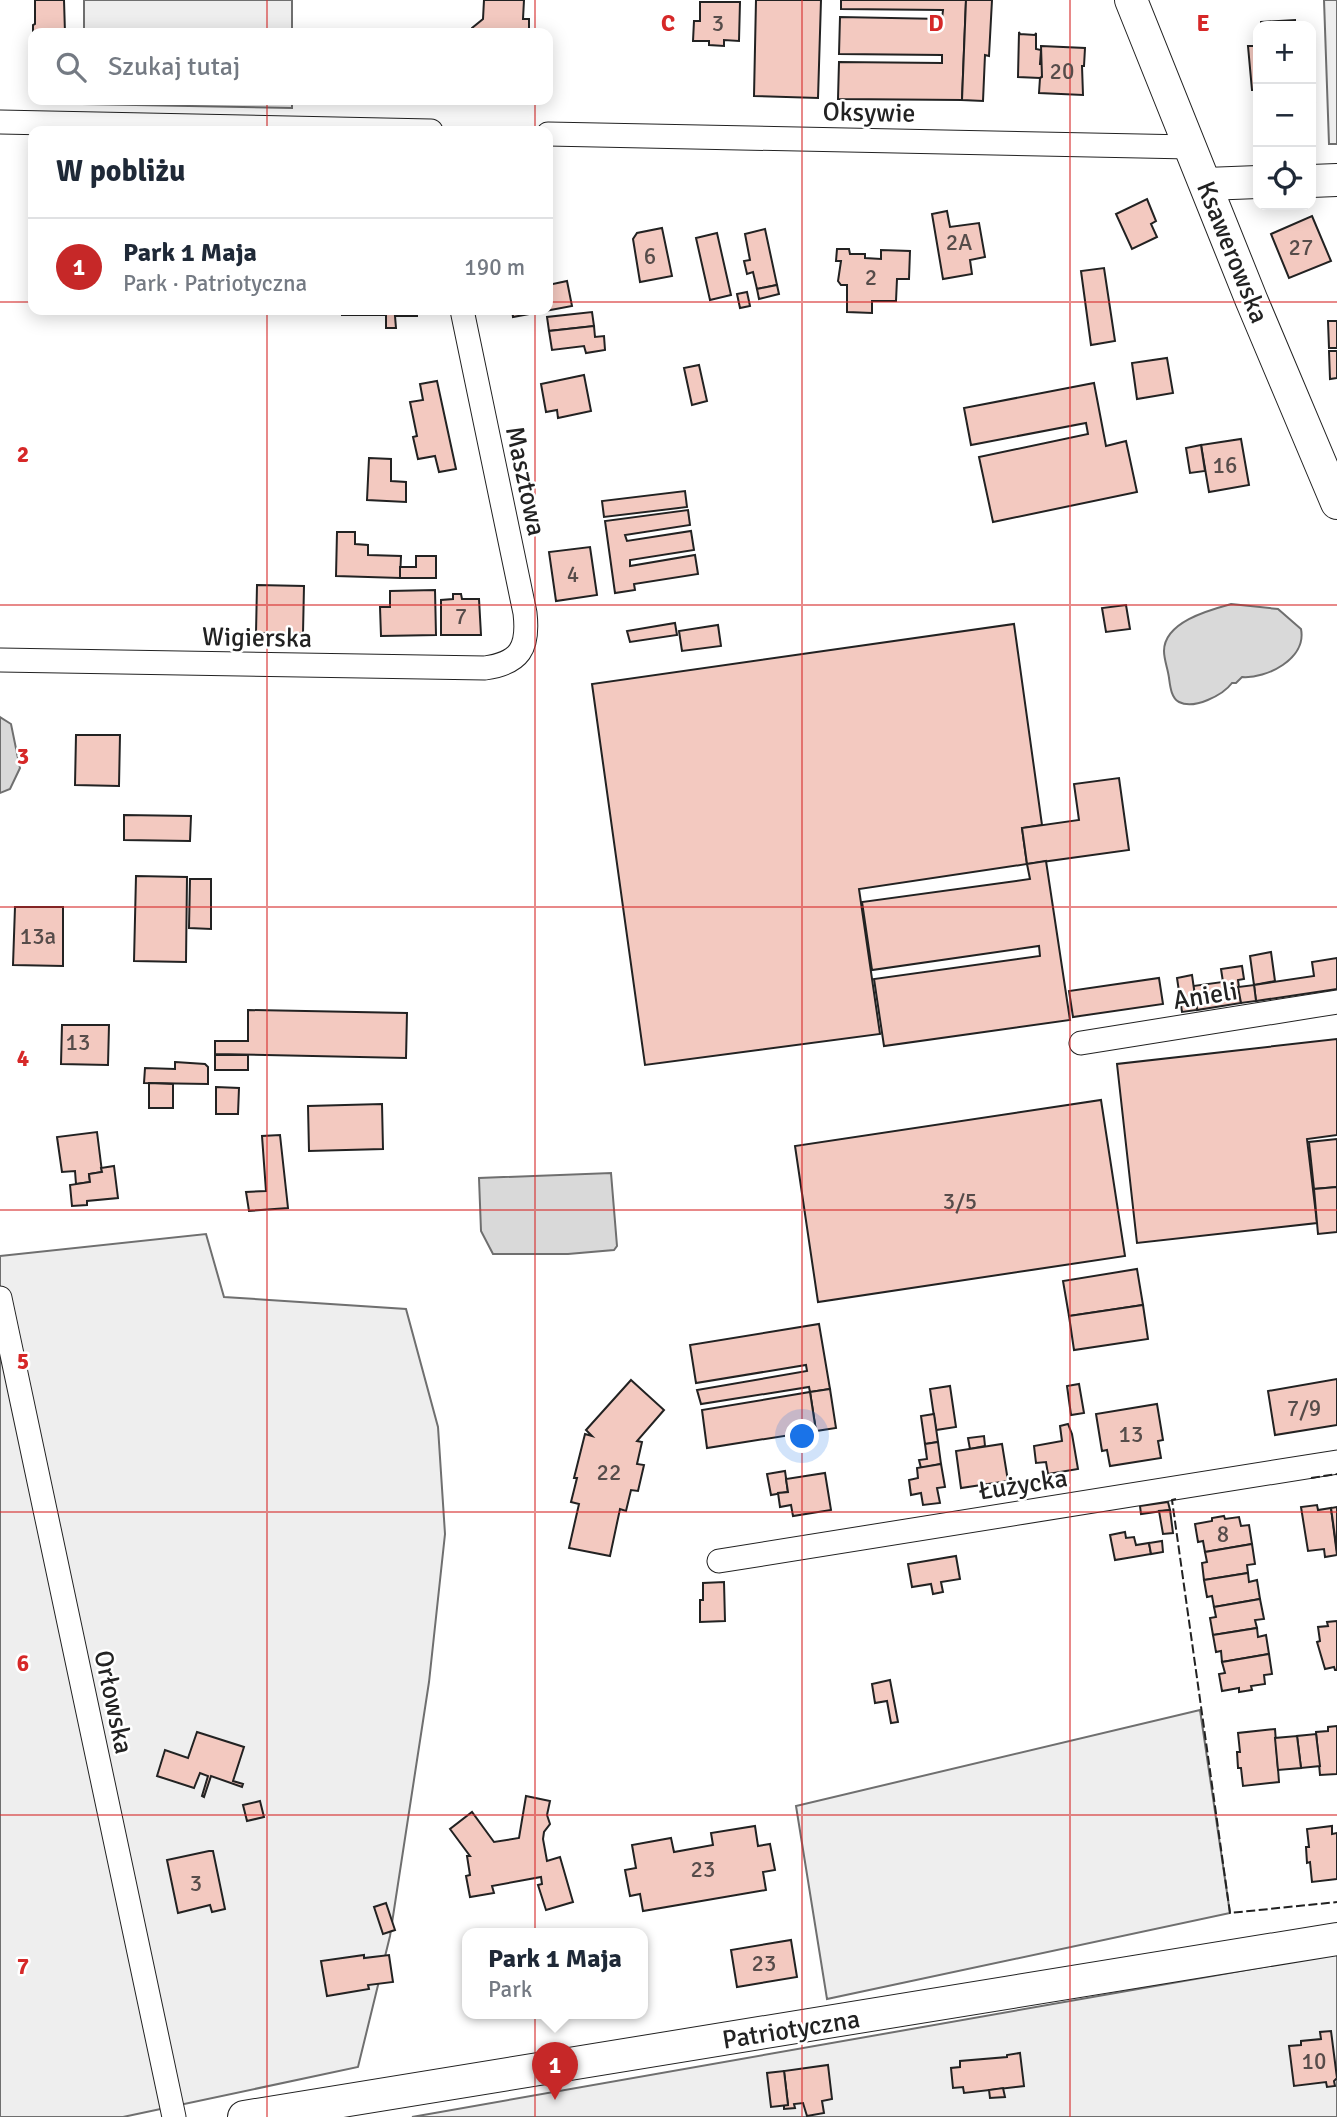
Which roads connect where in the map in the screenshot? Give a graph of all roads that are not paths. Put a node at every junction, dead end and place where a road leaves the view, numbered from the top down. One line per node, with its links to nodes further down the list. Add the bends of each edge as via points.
1 (1131, 0): 5 (street, Ksawerowska)
2 (0, 122): 3 (street)
3 (189, 126)
4 (553, 134): 5 (street, Oksywie)
5 (1190, 147): 9 (street, Ksawerowska)
6 (1337, 180): 7 (street)
7 (1316, 181)
8 (1253, 182): 9 (street)
9 (1206, 184): 11 (street, Ksawerowska)
10 (463, 315): 13 (street, Masztowa, via 525,613 526,638)
11 (1337, 503)
12 (0, 660): 13 (street, Wigierska, via 485,668)
13 (512, 661)
14 (1337, 1002): 15 (street, Anieli)
15 (1081, 1043)
16 (0, 1298): 20 (street, Orłowska)
17 (1337, 1462): 18 (street, Łużycka)
18 (719, 1562)
19 (1337, 1939): 21 (street, Patriotyczna)
20 (174, 2117)
21 (244, 2117)

